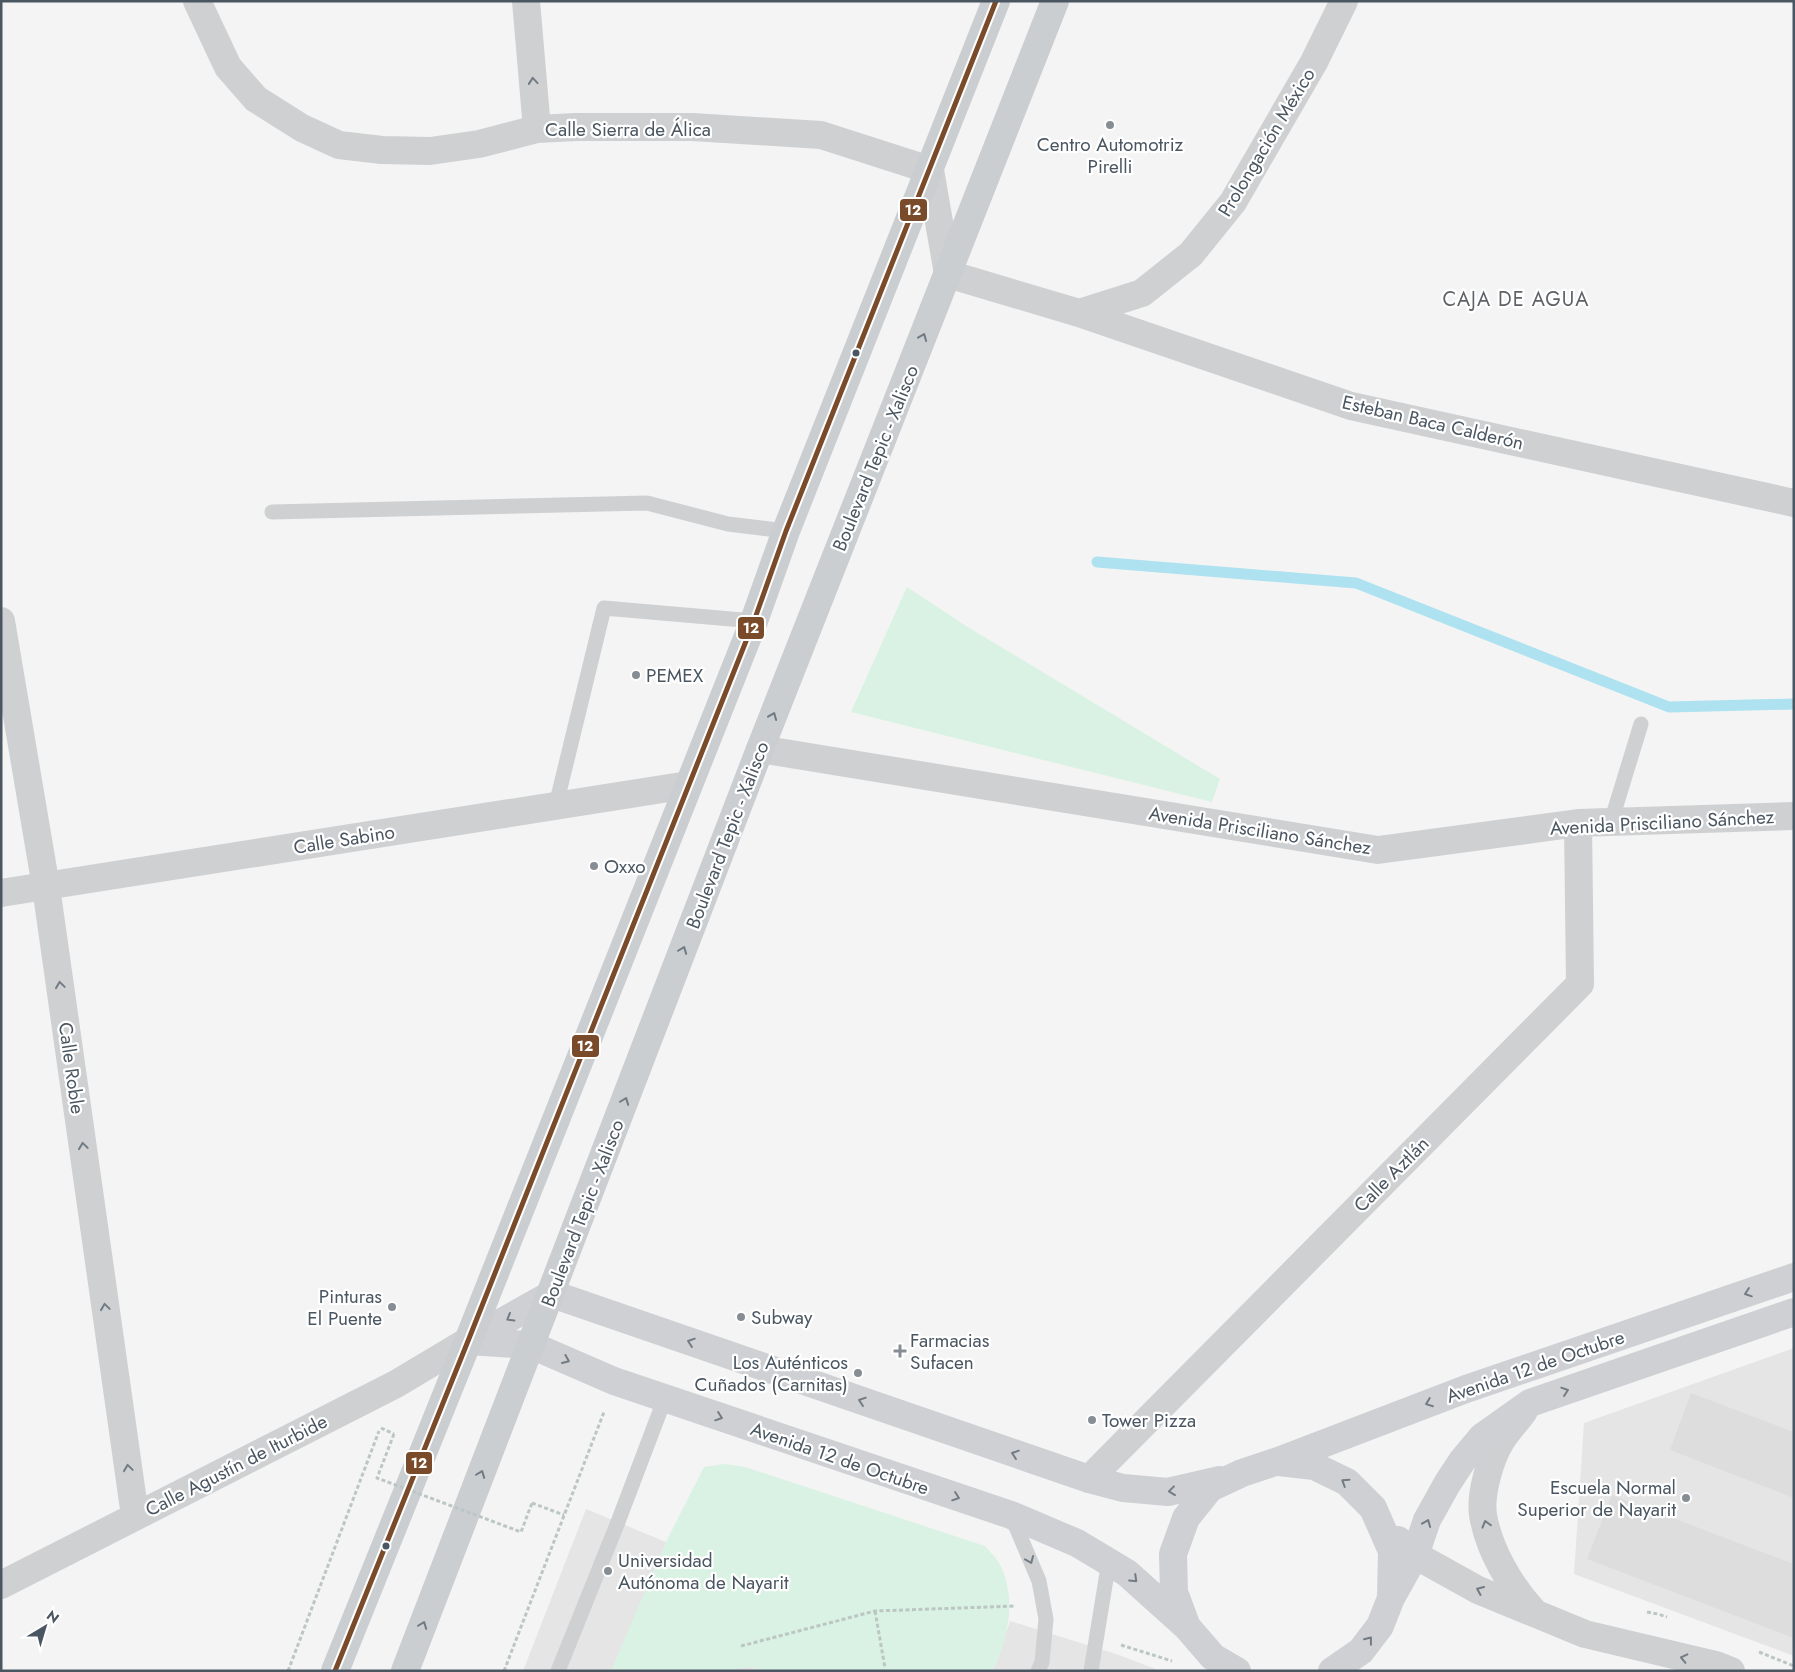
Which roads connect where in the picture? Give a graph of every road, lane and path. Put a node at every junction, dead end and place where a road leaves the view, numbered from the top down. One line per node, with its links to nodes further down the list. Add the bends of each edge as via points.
1 (197, 1): 6 (street, Calle Sierra de Álica, via 228,67 256,100 302,128 339,145 430,151 479,144)
2 (526, 1): 6 (street, one-way to 2)
3 (996, 1): 7 (main road)
4 (1055, 1): 8 (main road, Boulevard Tepic - Xalisco)
5 (1344, 1): 9 (street, Prolongación México, via 1314,62 1232,202 1192,254 1142,293)
6 (538, 129): 7 (street, Calle Sierra de Álica, via 692,127 821,135)
7 (930, 170): 8 (street); 12 (main road)
8 (948, 274): 9 (street); 16 (main road, Boulevard Tepic - Xalisco, one-way to 8)
9 (1079, 313): 10 (street, Esteban Baca Calderón, via 1352,406)
10 (1794, 503)
11 (272, 512): 12 (lane, via 647,503 728,524)
12 (786, 531): 14 (main road)
13 (1, 621): 22 (street, Calle Roble)
14 (754, 621): 17 (main road); 18 (lane, via 604,608)
15 (1641, 724): 20 (lane)
16 (760, 749): 21 (street, Avenida Prisciliano Sánchez, via 1378,850); 25 (main road, Boulevard Tepic - Xalisco, one-way to 16)
17 (688, 785): 18 (street, Calle Sabino); 27 (main road)
18 (556, 805): 22 (street, Calle Sabino)
19 (1794, 816): 20 (street, Avenida Prisciliano Sánchez)
20 (1611, 822): 21 (street, Avenida Prisciliano Sánchez)
21 (1578, 823): 36 (street, Calle Aztlán, via 1580,984)
22 (46, 887): 23 (street, Calle Sabino); 40 (street, Calle Roble, one-way to 22)
23 (1, 893)
24 (1794, 1277): 34 (main road, Avenida 12 de Octubre, one-way to 34, via 1466,1389)
25 (552, 1294): 27 (main road, one-way to 27); 28 (main road, Boulevard Tepic - Xalisco); 36 (main road, Avenida 12 de Octubre, one-way to 25)
26 (1794, 1312): 32 (main road, Avenida 12 de Octubre, one-way to 26)
27 (468, 1341): 28 (main road, Avenida 12 de Octubre); 30 (street, Calle Agustín de Iturbide); 54 (main road)
28 (531, 1345): 29 (main road, Avenida 12 de Octubre, one-way to 29); 55 (main road, Boulevard Tepic - Xalisco, one-way to 28)
29 (614, 1381): 31 (main road, Avenida 12 de Octubre); 38 (path)
30 (396, 1384): 33 (path); 40 (street, Calle Agustín de Iturbide)
31 (664, 1398): 39 (main road, Avenida 12 de Octubre, one-way to 39); 57 (lane)
32 (1530, 1403): 41 (main road, Avenida 12 de Octubre, one-way to 32, via 1427,1520 1462,1461 1482,1437); 47 (street, one-way to 32, via 1520,1597 1505,1571 1491,1543 1483,1514 1484,1491 1501,1442)
33 (380, 1428): 38 (path, bridge, via 394,1434 377,1478 521,1532 532,1503); 53 (path)
34 (1278, 1462): 35 (main road, Avenida 12 de Octubre); 37 (main road, Avenida 12 de Octubre, one-way to 34, via 1347,1482 1314,1466)
35 (1236, 1476): 36 (main road, Avenida 12 de Octubre, one-way to 36, via 1168,1492 1123,1488); 48 (main road, Avenida 12 de Octubre, via 1210,1488 1186,1518 1174,1554 1174,1592)
36 (1088, 1479)
37 (1373, 1508): 41 (street, via 1402,1544); 44 (main road, Avenida 12 de Octubre, via 1392,1551)
38 (564, 1515): 56 (path)
39 (1011, 1515): 42 (main road, Avenida 12 de Octubre, via 1077,1543); 58 (lane, one-way to 58, via 1039,1581 1046,1619 1042,1662)
40 (135, 1516): 43 (street, Calle Agustín de Iturbide)
41 (1416, 1555): 44 (main road, Avenida 12 de Octubre); 47 (street, one-way to 41, via 1478,1590)
42 (1109, 1561): 48 (main road, Avenida 12 de Octubre, one-way to 48); 59 (lane)
43 (1, 1585)
44 (1391, 1598): 61 (main road, Avenida 12 de Octubre, one-way to 44, via 1361,1651 1380,1626)
45 (1021, 1605): 46 (path)
46 (875, 1611): 49 (path); 52 (path)
47 (1534, 1612): 62 (street, one-way to 47, via 1585,1634)
48 (1188, 1628): 60 (main road, Avenida 12 de Octubre, via 1213,1657)
49 (741, 1646)
50 (1118, 1649): 51 (path, via 1120,1644)
51 (1174, 1662)
52 (885, 1668)
53 (288, 1671)
54 (334, 1671)
55 (405, 1671)
56 (504, 1671)
57 (558, 1671)
58 (1038, 1671)
59 (1091, 1671)
60 (1237, 1671)
61 (1332, 1671)
62 (1731, 1671)

